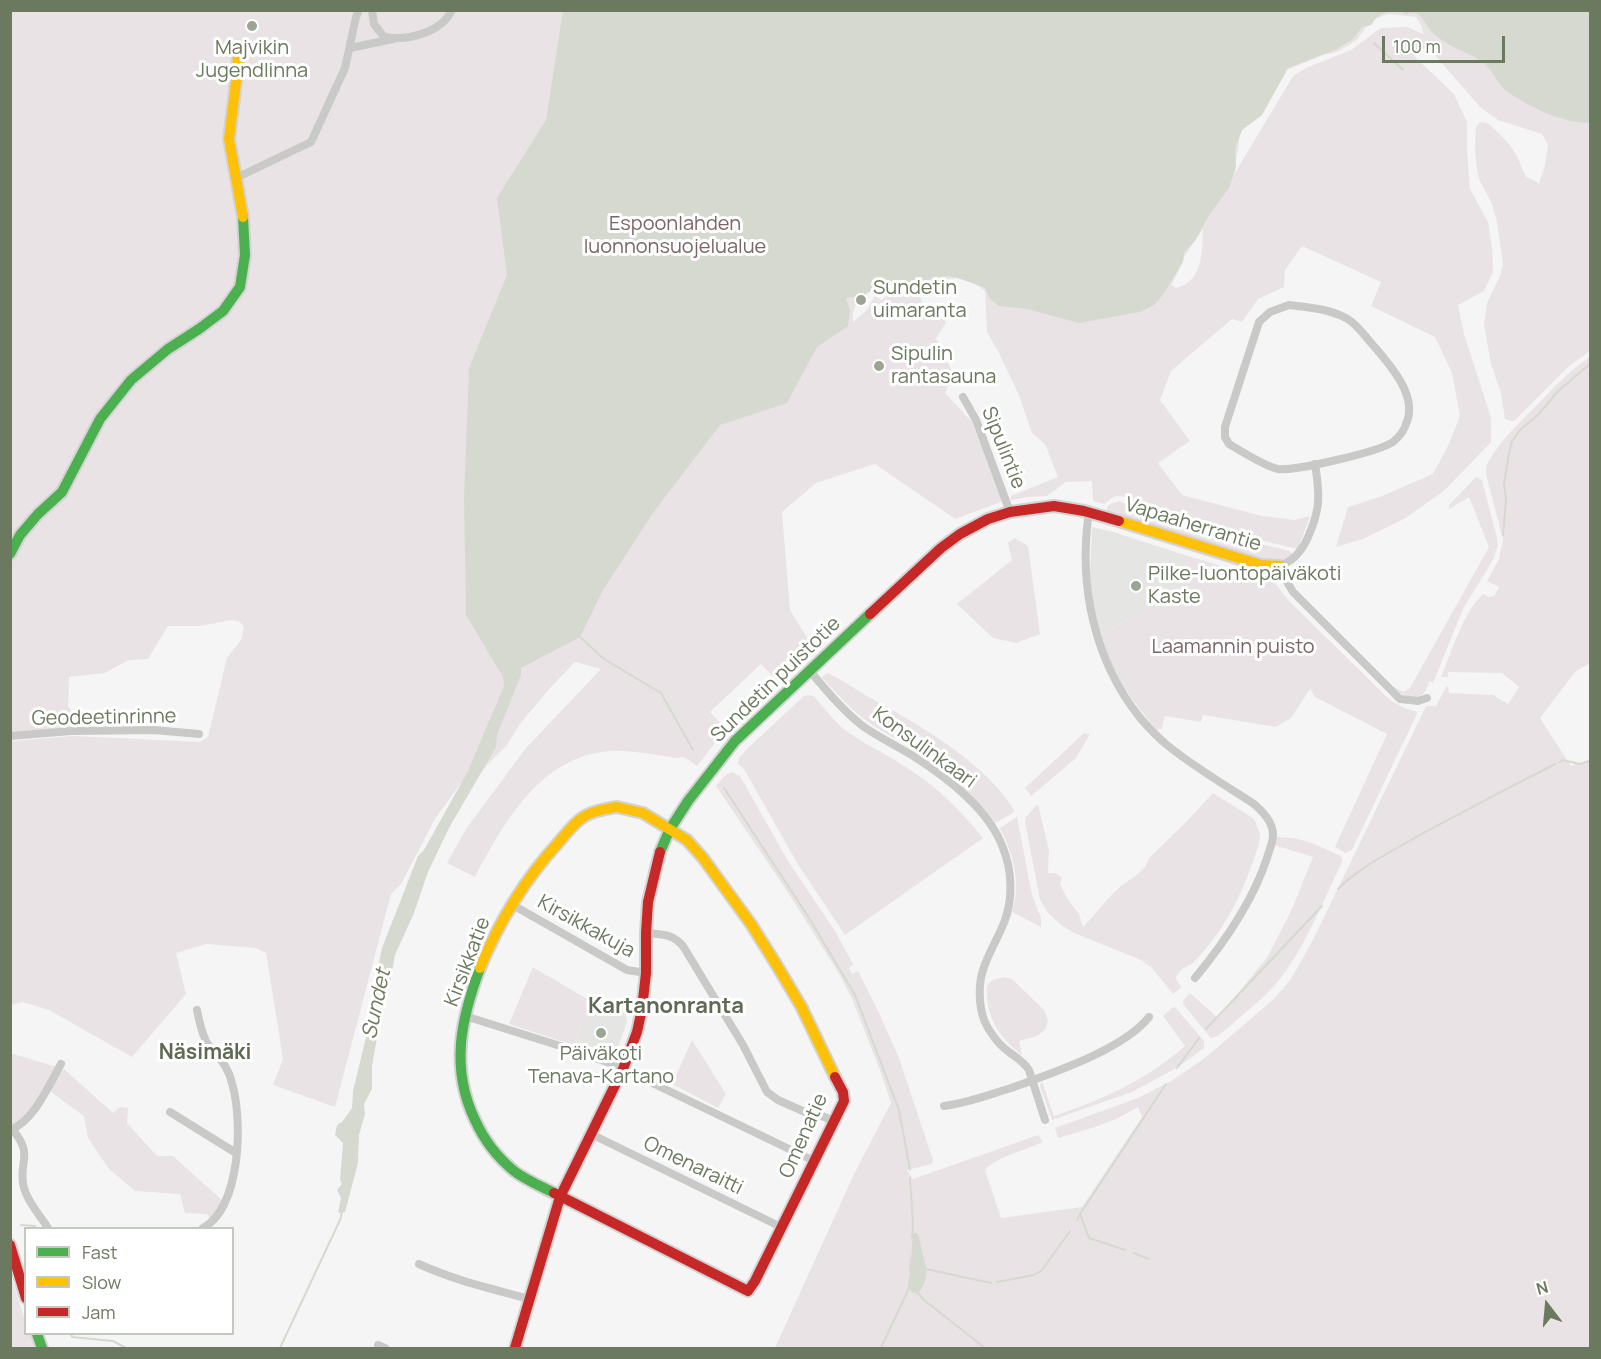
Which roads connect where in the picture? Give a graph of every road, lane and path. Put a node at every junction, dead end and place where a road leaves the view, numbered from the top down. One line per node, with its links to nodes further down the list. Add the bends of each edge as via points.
1 (359, 10): 6 (street)
2 (372, 10): 4 (street, via 374,24 384,37)
3 (452, 10): 4 (street, via 443,24 421,34)
4 (394, 39): 6 (street)
5 (237, 48): 7 (main road, via 229,139)
6 (351, 48): 7 (street, via 311,142)
7 (236, 178): 12 (main road, via 243,210 245,255 240,287 233,299 223,311 131,380 100,419 62,492 32,521)
8 (963, 397): 11 (street, Sipulintie)
9 (1315, 464): 9 (street, via 1393,442 1408,422 1407,398 1394,370 1357,326 1334,313 1289,305 1270,312 1259,322 1225,437 1238,450 1277,469); 13 (street, Vapaaherrantie, via 1318,503 1307,540 1300,552)
10 (1089, 512): 11 (main road, Sundetin puistotie, via 1050,506); 13 (main road, Vapaaherrantie, via 1261,565); 22 (street, via 1085,562 1089,604 1094,629 1114,680 1154,734 1263,811 1273,834 1261,876 1235,923)
11 (1010, 513): 14 (main road, Sundetin puistotie, via 974,526 941,548)
12 (10, 554)
13 (1280, 566): 15 (street, via 1293,592 1391,691 1400,699)
14 (810, 671): 18 (main road, Sundetin puistotie, via 735,741); 28 (street, Konsulinkaari, via 865,727 948,780 994,829 1008,863 1009,902 982,970 981,1007 994,1037 1024,1063)
15 (1428, 698)
16 (198, 734): 17 (street, Geodeetinrinne, via 154,730)
17 (10, 736)
18 (670, 829): 19 (main road, Kirsikkatie, via 643,813 627,809 608,808 587,815 544,858); 20 (main road, Sundetin puistotie, via 648,902); 32 (main road, Omenatie, via 703,858 751,924 801,1006 843,1092 844,1101)
19 (512, 904): 21 (street, Kirsikkakuja, via 627,970); 24 (main road, Kirsikkatie, via 484,958)
20 (646, 933): 21 (main road, Sundetin puistotie); 32 (street, via 665,934 683,946 767,1092 814,1116)
21 (646, 973): 27 (main road, Sundetin puistotie, via 639,1024)
22 (1195, 978)
23 (197, 1010): 35 (street, via 203,1034 225,1064 232,1084 238,1120)
24 (465, 1016): 27 (street); 37 (main road, Kirsikkatie, via 460,1069 464,1094 478,1127 500,1158 522,1177)
25 (1149, 1017): 28 (street, via 1135,1032 1103,1051)
26 (61, 1064): 33 (street, via 26,1121)
27 (623, 1069): 34 (main road, Sundetin puistotie); 36 (street)
28 (1033, 1080): 29 (street, via 962,1104); 31 (street, Konsulinkaari)
29 (944, 1106)
30 (171, 1112): 35 (street)
31 (1045, 1119)
32 (833, 1121): 36 (main road, Omenatie)
33 (12, 1130): 38 (street, via 24,1146 23,1176 28,1199)
34 (591, 1134): 37 (main road, Sundetin puistotie); 40 (street, Omenaraitti)
35 (236, 1153): 39 (street, via 235,1175 224,1205)
36 (814, 1161): 40 (main road, Omenatie)
37 (560, 1197): 40 (main road, Omenatie, via 748,1291); 44 (main road, Sundetin puistotie)
38 (47, 1227)
39 (205, 1227)
40 (781, 1227)
41 (10, 1245): 43 (main road)
42 (419, 1264): 44 (street, via 466,1283)
43 (24, 1291)
44 (529, 1299): 45 (main road, Sundetin puistotie)
45 (515, 1348)

